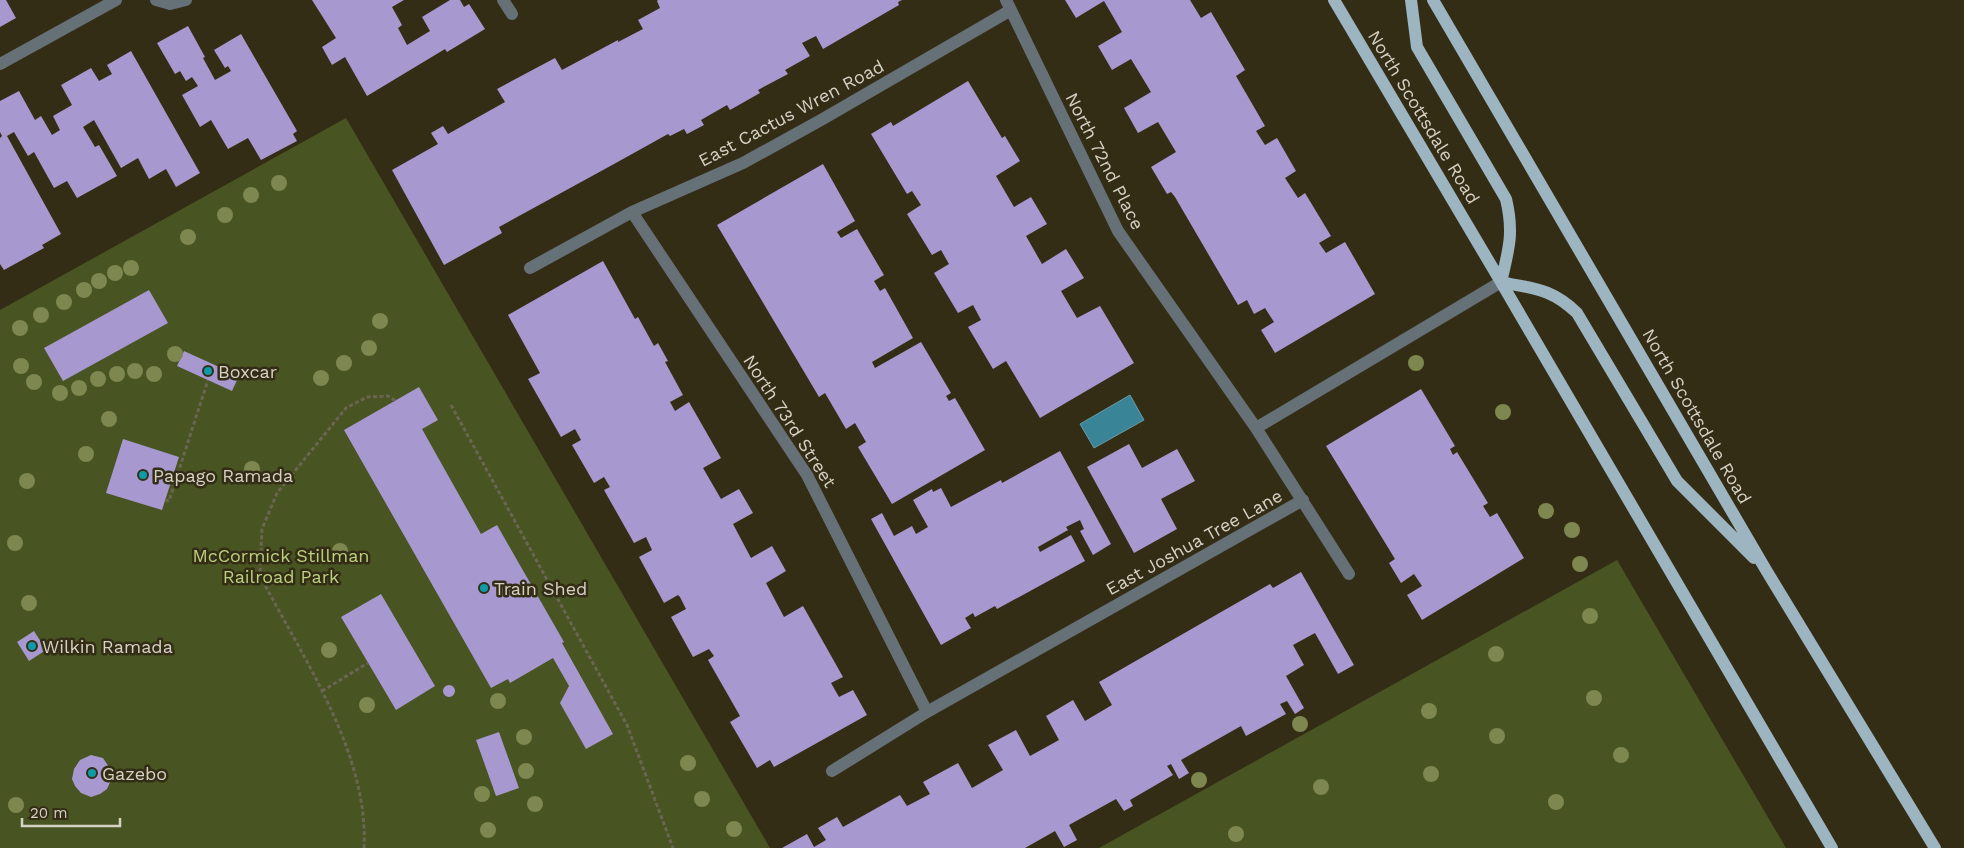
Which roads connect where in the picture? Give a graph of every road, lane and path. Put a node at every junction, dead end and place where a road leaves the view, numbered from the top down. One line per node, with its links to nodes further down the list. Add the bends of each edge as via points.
1 (116, 0): 10 (street)
2 (156, 0): 3 (street, via 170,4)
3 (186, 0)
4 (503, 0): 9 (street)
5 (1334, 0): 13 (main road, North Scottsdale Road)
6 (1411, 0): 13 (main road, via 1417,47 1506,199 1511,218 1511,242)
7 (1434, 0): 20 (main road, North Scottsdale Road)
8 (1008, 5): 11 (street, East Cactus Wren Road, via 822,120 743,163); 17 (street, North 72nd Place, via 1118,231)
9 (512, 14)
10 (0, 64)
11 (632, 212): 12 (street, East Cactus Wren Road); 24 (street, North 73rd Street, via 807,475)
12 (530, 268)
13 (1501, 282): 17 (street); 20 (main road, via 1547,292 1577,313 1677,481); 28 (main road, North Scottsdale Road)
14 (208, 380): 18 (path, via 169,501)
15 (396, 401): 23 (path, via 388,396 367,397 346,408 277,492 262,528 260,573)
16 (451, 405): 27 (path, via 627,725)
17 (1256, 428): 19 (street, East Joshua Tree Lane)
18 (165, 500)
19 (1303, 500): 21 (street); 24 (street, East Joshua Tree Lane)
20 (1766, 570): 29 (main road, North Scottsdale Road)
21 (1349, 574)
22 (368, 663): 23 (path)
23 (322, 691): 26 (path, via 353,766 365,830)
24 (928, 712): 25 (street, East Joshua Tree Lane)
25 (832, 771)
26 (364, 848)
27 (673, 848)
28 (1832, 848)
29 (1934, 848)

